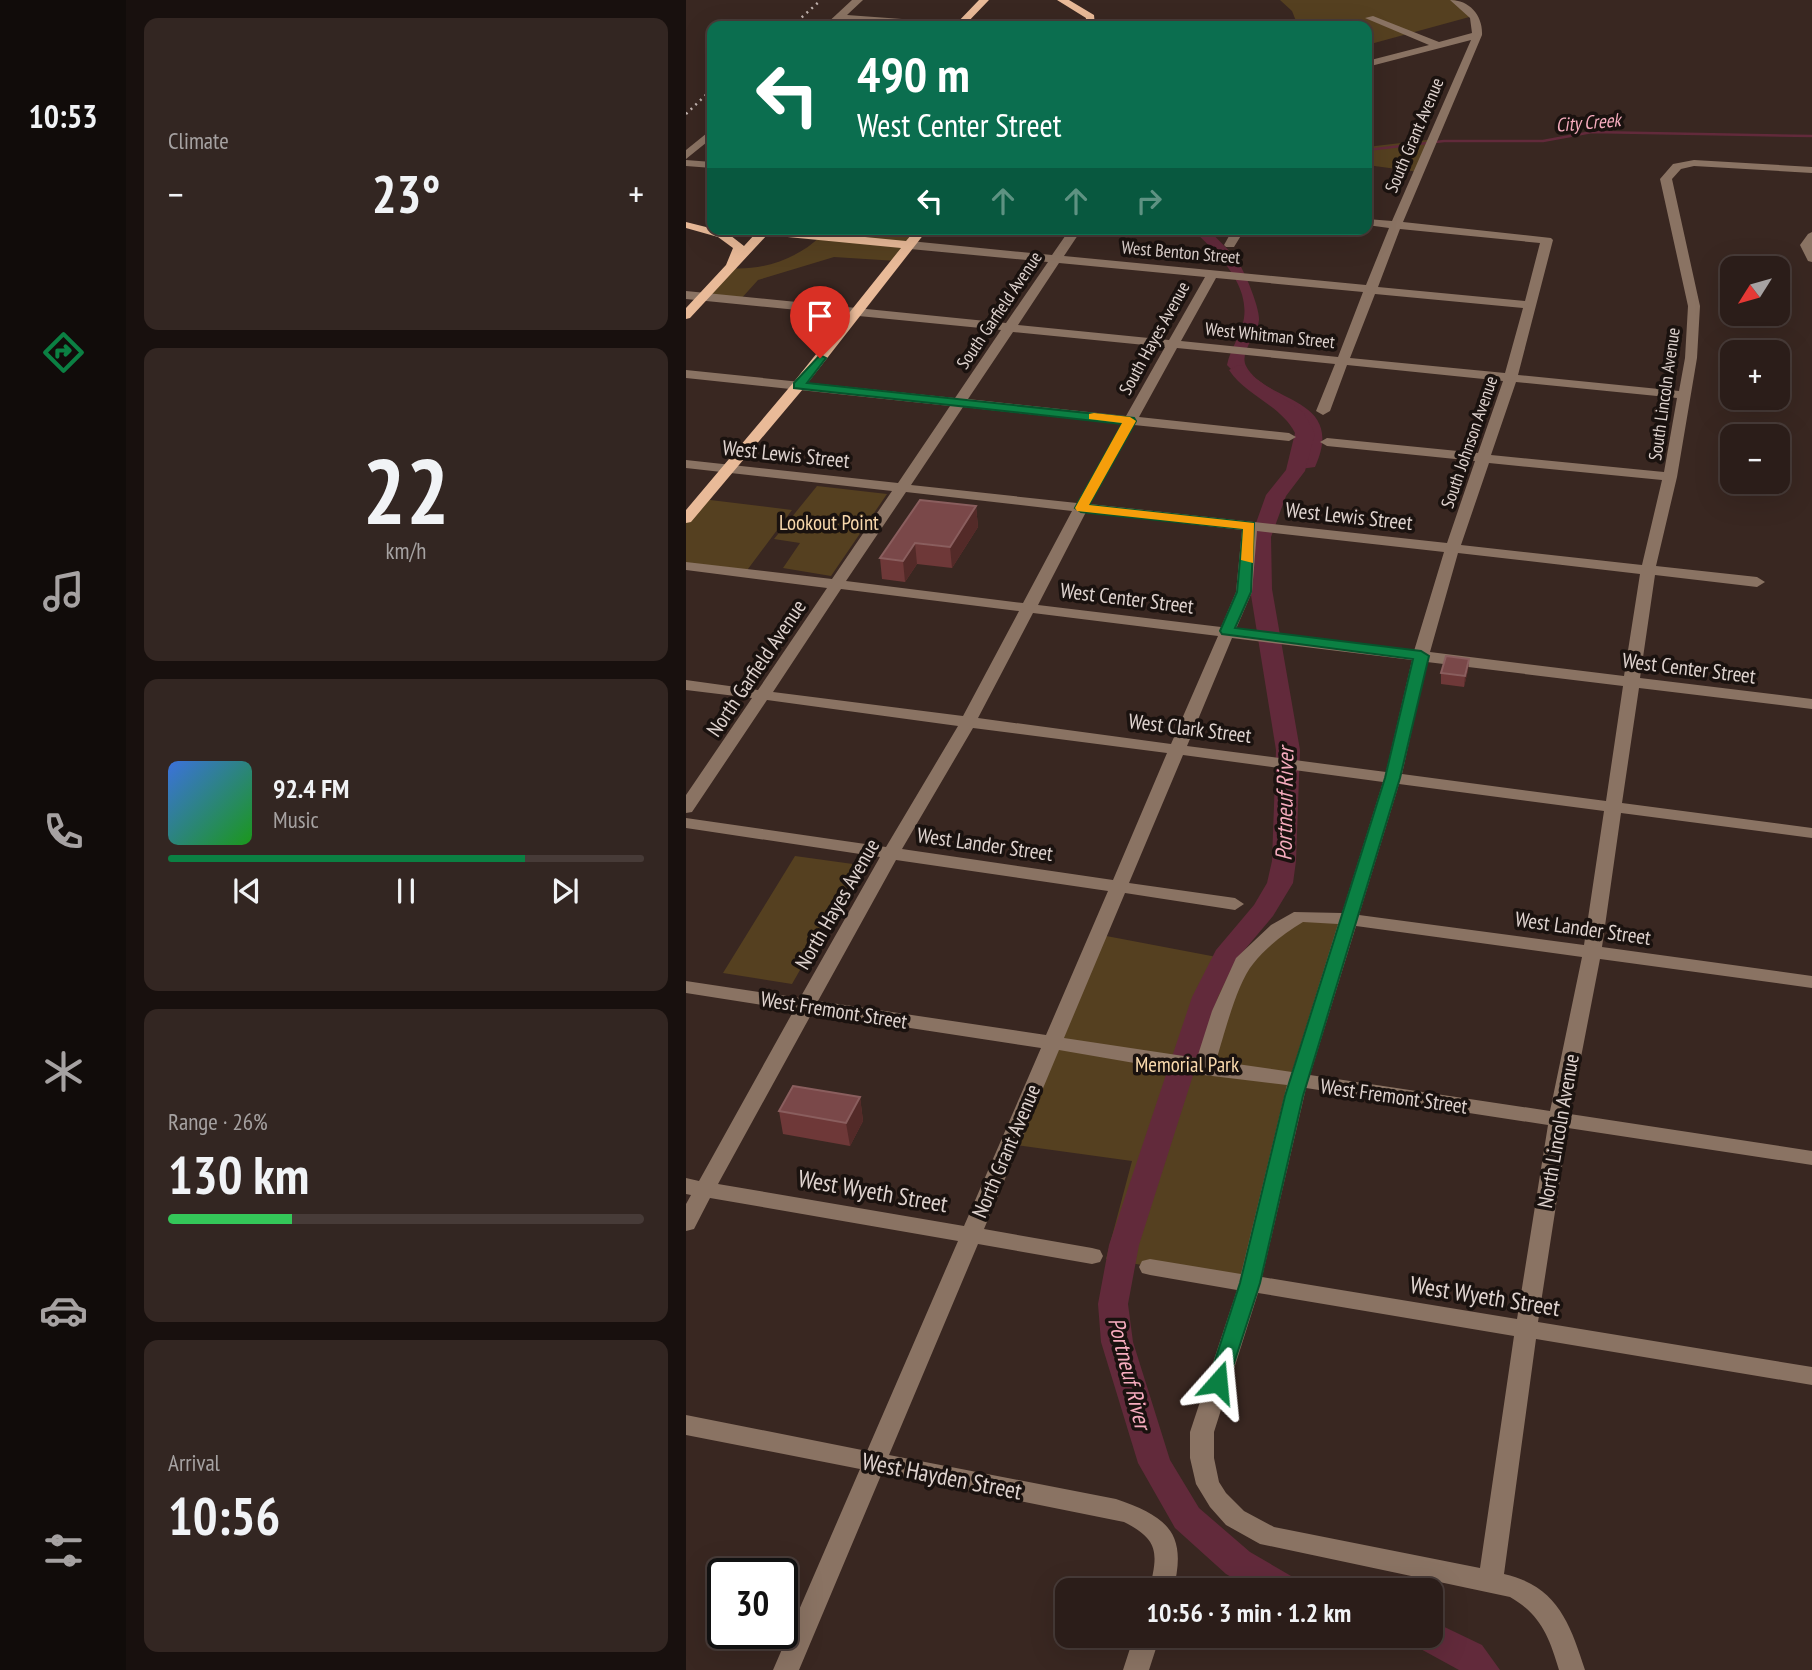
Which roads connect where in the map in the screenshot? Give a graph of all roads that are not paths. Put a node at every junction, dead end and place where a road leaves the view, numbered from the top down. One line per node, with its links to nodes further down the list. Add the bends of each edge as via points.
1 (858, 0): 5 (street)
2 (984, 0): 9 (main road)
3 (1062, 0): 10 (main road, via 1086,13)
4 (1460, 1): 11 (street, via 1476,19)
5 (839, 17): 7 (street); 8 (street)
6 (1370, 18): 12 (street)
7 (835, 21)
8 (892, 21)
9 (963, 21)
10 (1091, 21)
11 (1477, 35): 12 (street); 21 (street, South Grant Avenue)
12 (1436, 44): 13 (street)
13 (1372, 63)
14 (707, 137): 15 (street)
15 (686, 156)
16 (686, 163): 17 (street)
17 (707, 165)
18 (1812, 170): 49 (street, South Lincoln Avenue, via 1694,163 1677,166 1667,174 1694,306)
19 (1372, 223): 21 (street)
20 (686, 224): 22 (main road); 23 (main road)
21 (1396, 225): 37 (street, South Grant Avenue); 40 (street, South Johnson Avenue, via 1547,240)
22 (707, 226)
23 (707, 229)
24 (724, 235): 35 (main road, via 739,248)
25 (760, 235): 35 (main road)
26 (813, 235): 31 (main road, West Benton Street)
27 (918, 235): 31 (main road)
28 (1072, 235): 33 (street, South Garfield Avenue)
29 (1236, 235): 32 (street)
30 (1812, 236): 34 (street, via 1806,245)
31 (910, 245): 33 (street, West Benton Street); 41 (main road)
32 (1230, 245)
33 (1057, 258): 36 (street, West Benton Street); 43 (street, South Garfield Avenue)
34 (1812, 258)
35 (731, 264): 39 (main road)
36 (1219, 273): 37 (street, West Benton Street); 44 (street, South Hayes Avenue)
37 (1371, 288): 40 (street, West Benton Street); 45 (street, South Grant Avenue)
38 (686, 295): 39 (street, West Whitman Street)
39 (703, 297): 41 (street, West Whitman Street); 42 (main road)
40 (1531, 305): 47 (street, South Johnson Avenue)
41 (857, 312): 43 (street, West Whitman Street); 48 (main road)
42 (686, 315)
43 (1011, 327): 44 (street, West Whitman Street); 50 (street, South Garfield Avenue)
44 (1174, 343): 45 (street, West Whitman Street); 52 (street, South Hayes Avenue)
45 (1343, 360): 47 (street, West Whitman Street); 51 (street, South Grant Avenue)
46 (686, 374): 48 (street)
47 (1511, 377): 49 (street, West Whitman Street); 55 (street, South Johnson Avenue)
48 (799, 386): 50 (street); 57 (main road)
49 (1683, 396): 58 (street, South Lincoln Avenue)
50 (961, 402): 52 (street); 59 (street, South Garfield Avenue)
51 (1323, 411)
52 (1130, 421): 53 (street); 60 (street, South Hayes Avenue)
53 (1289, 438)
54 (1327, 442): 55 (street)
55 (1486, 457): 58 (street); 63 (street, South Johnson Avenue)
56 (686, 464): 57 (street, West Lewis Street)
57 (729, 469): 59 (street, West Lewis Street); 61 (main road)
58 (1670, 477): 65 (street, South Lincoln Avenue)
59 (904, 489): 60 (street, West Lewis Street); 67 (street, South Garfield Avenue)
60 (1081, 508): 62 (street, West Lewis Street); 68 (street, South Hayes Avenue)
61 (686, 519)
62 (1250, 526): 63 (street, West Lewis Street); 69 (street, via 1244,592)
63 (1452, 549): 65 (street, West Lewis Street); 70 (street, South Johnson Avenue)
64 (686, 566): 67 (street, West Center Street)
65 (1648, 570): 66 (street, West Lewis Street); 71 (street, South Lincoln Avenue)
66 (1758, 582)
67 (837, 586): 68 (street, West Center Street); 73 (street, North Garfield Avenue)
68 (1030, 608): 69 (street, West Center Street); 75 (street, North Hayes Avenue)
69 (1227, 631): 70 (street, West Center Street); 76 (street, North Grant Avenue)
70 (1421, 656): 71 (street, West Center Street); 77 (street, South Johnson Avenue)
71 (1630, 682): 74 (street, West Center Street); 78 (street, North Lincoln Avenue)
72 (686, 685): 73 (street, West Clark Street)
73 (764, 695): 75 (street, West Clark Street); 79 (street, North Garfield Avenue)
74 (1812, 704)
75 (968, 722): 76 (street, West Clark Street); 82 (street, North Hayes Avenue)
76 (1177, 749): 77 (street, West Clark Street); 83 (street, North Grant Avenue)
77 (1393, 778): 78 (street, West Clark Street); 85 (street, South Johnson Avenue)
78 (1613, 806): 81 (street, West Clark Street); 86 (street, North Lincoln Avenue)
79 (686, 808)
80 (686, 823): 82 (street, West Lander Street)
81 (1812, 833)
82 (893, 853): 83 (street, West Lander Street); 89 (street, North Hayes Avenue)
83 (1118, 887): 84 (street, West Lander Street); 90 (street, North Grant Avenue)
84 (1235, 904)
85 (1348, 919): 86 (street, West Lander Street); 91 (street, West Lander Street, via 1300,916 1278,929 1243,962); 92 (street, South Johnson Avenue)
86 (1592, 952): 87 (street, West Lander Street); 93 (street, North Lincoln Avenue)
87 (1812, 982)
88 (686, 988): 89 (street, West Fremont Street)
89 (805, 1006): 90 (street, West Fremont Street); 95 (street, North Hayes Avenue)
90 (1052, 1044): 91 (street, West Fremont Street); 97 (street, North Grant Avenue)
91 (1204, 1068): 92 (street, West Fremont Street)
92 (1299, 1082): 93 (street, West Fremont Street); 100 (street, South Johnson Avenue)
93 (1559, 1119): 94 (street, West Fremont Street); 101 (street, North Lincoln Avenue)
94 (1812, 1158)
95 (695, 1188): 96 (street, North Hayes Avenue); 97 (street, West Wyeth Street)
96 (686, 1223)
97 (971, 1234): 98 (street, West Wyeth Street); 104 (street, North Grant Avenue)
98 (1091, 1256)
99 (1150, 1267): 100 (street, West Wyeth Street)
100 (1250, 1283): 101 (street, West Wyeth Street); 106 (street, South Johnson Avenue, via 1202,1432 1208,1484 1218,1500 1235,1518 1269,1537)
101 (1526, 1329): 102 (street, West Wyeth Street); 106 (street, North Lincoln Avenue)
102 (1812, 1376)
103 (686, 1426): 104 (street, West Hayden Street)
104 (874, 1464): 105 (street, West Hayden Street, via 1116,1509 1146,1519 1165,1541 1170,1563); 108 (street, North Grant Avenue)
105 (1165, 1578)
106 (1491, 1581): 110 (street, via 1516,1587 1538,1600 1560,1632)
107 (1143, 1648): 109 (street)
108 (786, 1670)
109 (1136, 1670)
110 (1572, 1670)

